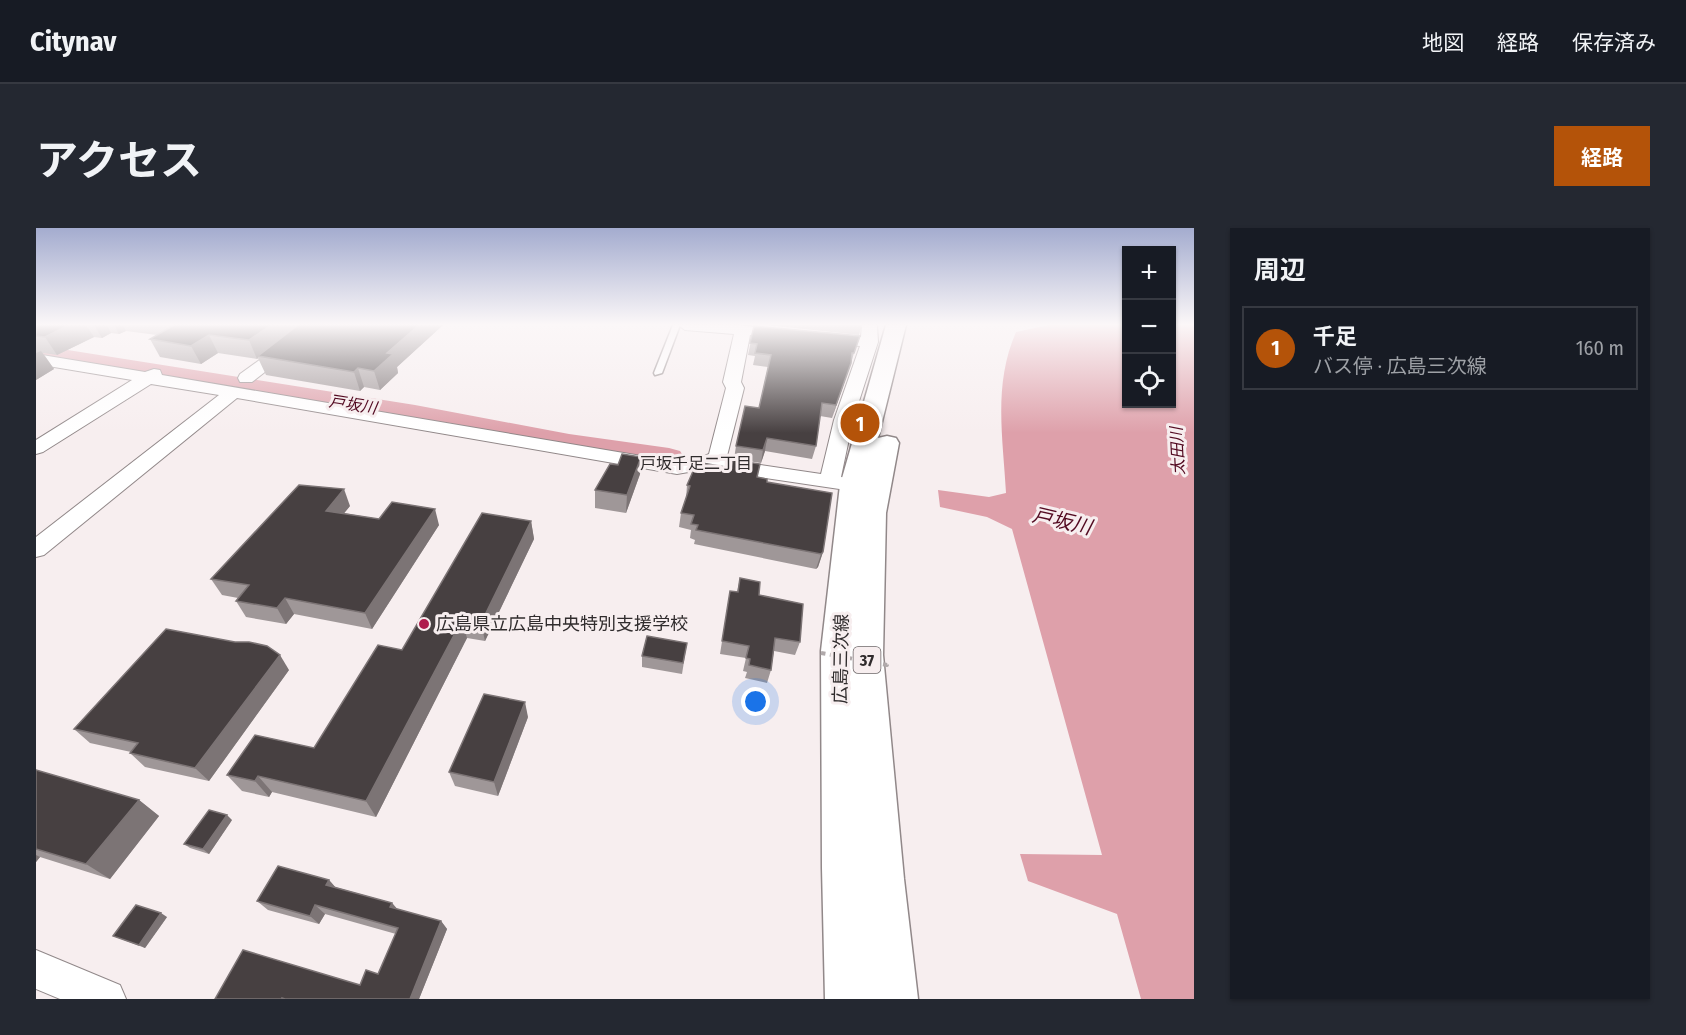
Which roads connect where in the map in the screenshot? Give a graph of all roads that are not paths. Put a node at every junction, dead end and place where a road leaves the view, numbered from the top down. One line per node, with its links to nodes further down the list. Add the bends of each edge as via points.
1 (48, 361): 11 (street)
2 (127, 361): 9 (street)
3 (272, 361): 12 (street)
4 (662, 361): 10 (lane)
5 (736, 361): 17 (street, via 732,382 735,388)
6 (864, 361): 18 (street, via 846,411)
7 (884, 361): 18 (main road, 広島三次線 / 37)
8 (902, 361): 18 (main road, 広島三次線 / 37)
9 (164, 367): 11 (street); 12 (street)
10 (657, 373)
11 (147, 378): 12 (street); 14 (street)
12 (241, 385): 17 (street, via 677,468); 19 (street)
13 (36, 431): 14 (street)
14 (56, 435): 16 (street)
15 (826, 439): 17 (street, via 819,467 809,469)
16 (36, 448)
17 (712, 460): 18 (street, via 714,474)
18 (844, 487): 22 (main road, 広島三次線 / 37, via 849,508 838,651); 23 (main road, 広島三次線 / 37, via 872,513 866,655)
19 (36, 549)
20 (36, 969): 21 (street)
21 (106, 999)
22 (851, 999)
23 (892, 999)

